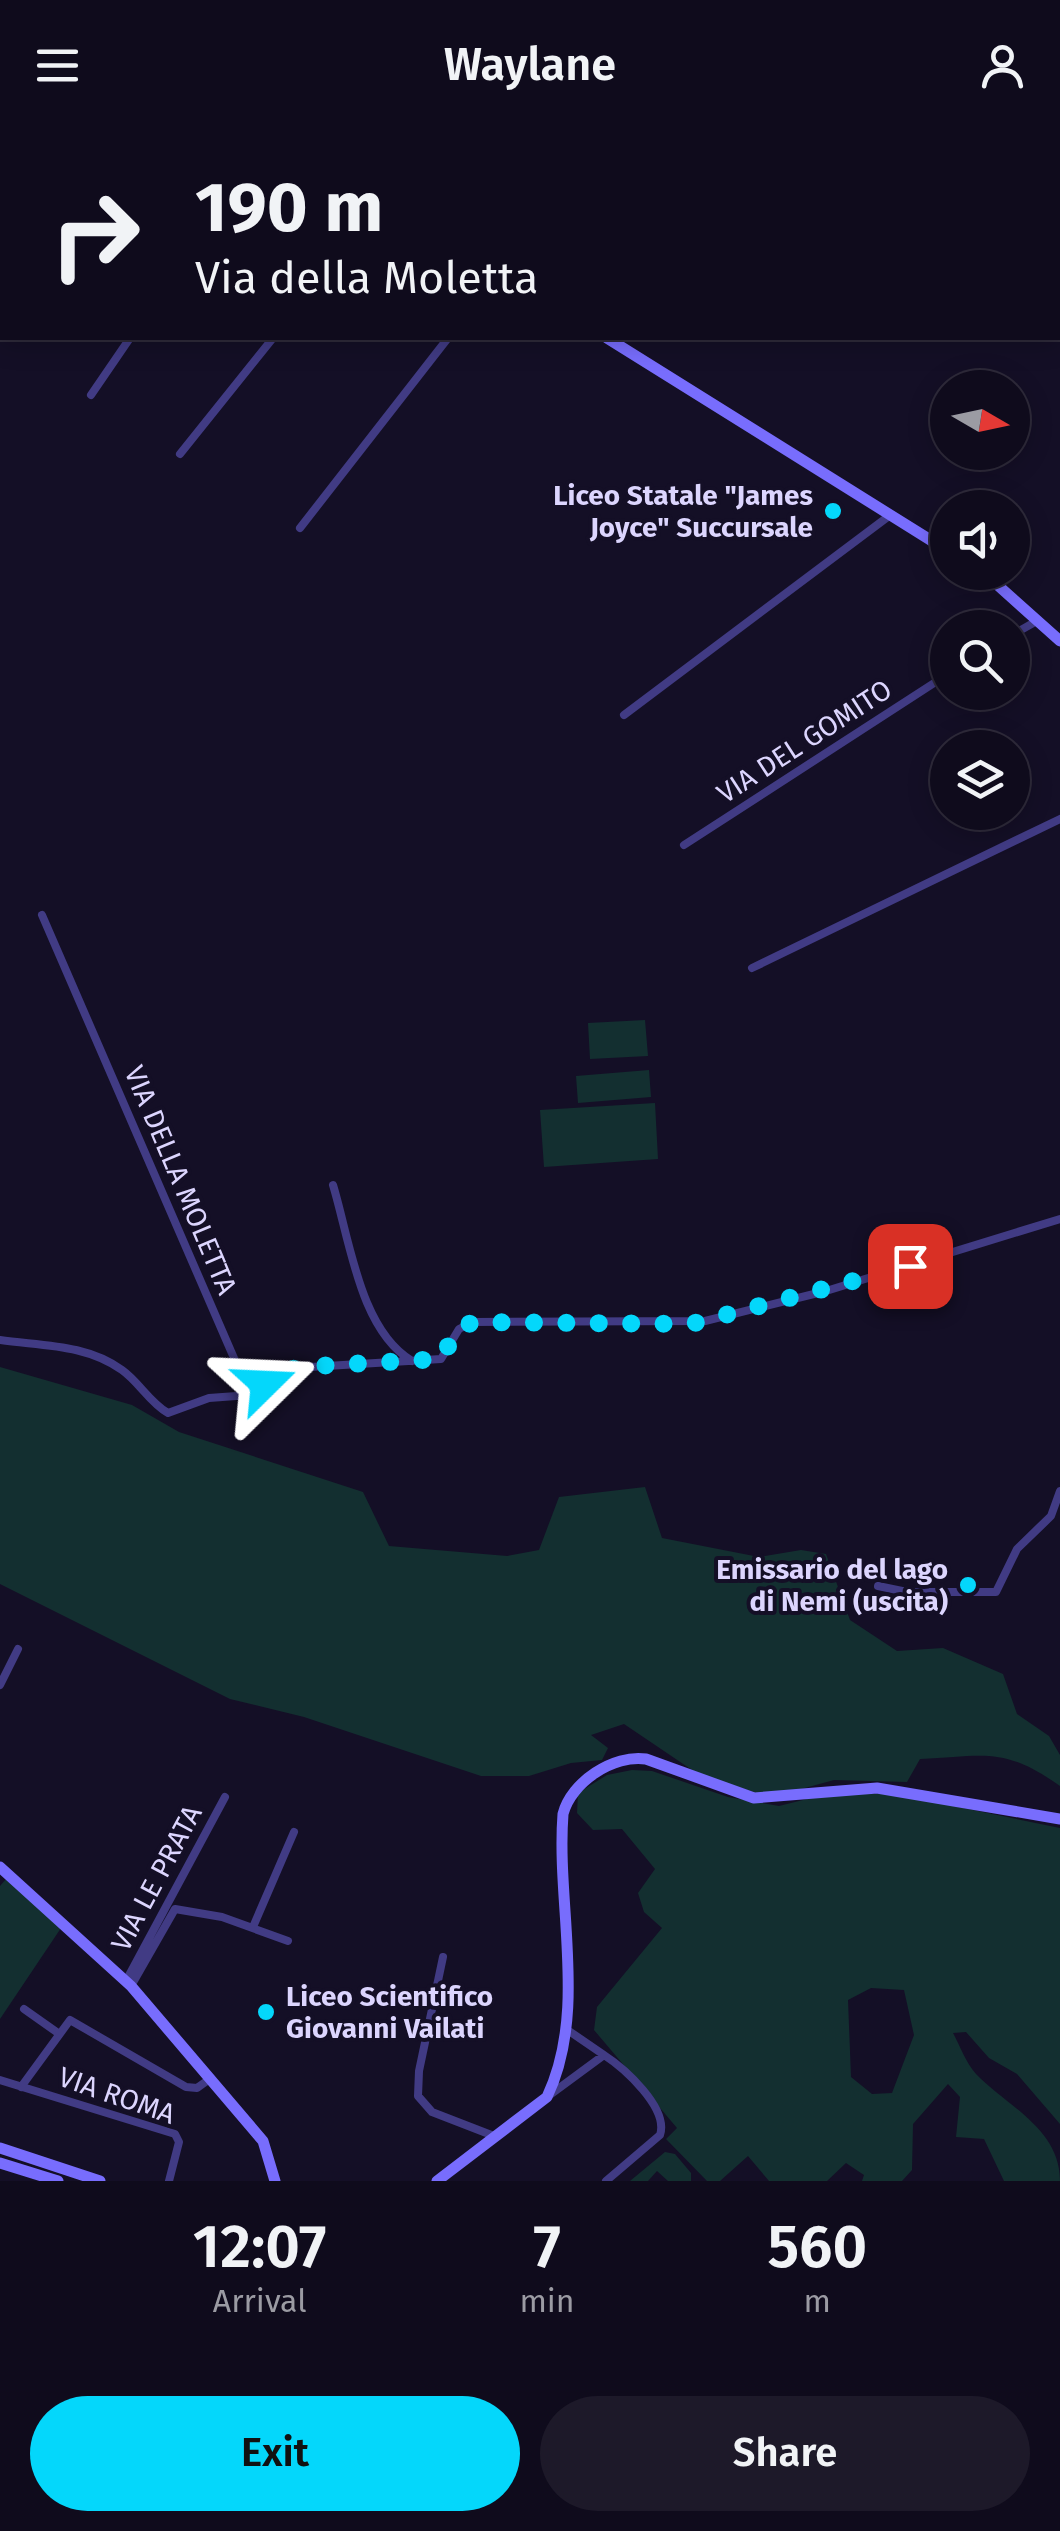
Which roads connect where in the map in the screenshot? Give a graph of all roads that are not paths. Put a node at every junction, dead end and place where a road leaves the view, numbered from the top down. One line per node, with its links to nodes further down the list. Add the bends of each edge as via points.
1 (129, 340): 5 (street)
2 (272, 340): 6 (street)
3 (446, 340): 8 (street)
4 (610, 340): 7 (street)
5 (91, 395)
6 (180, 454)
7 (889, 516): 9 (street); 15 (street)
8 (300, 528)
9 (930, 540)
10 (1005, 590): 11 (street)
11 (1034, 622): 12 (street); 13 (street)
12 (1030, 624)
13 (1060, 640)
14 (930, 686): 17 (street, VIA DEL GOMITO)
15 (624, 715)
16 (1060, 819): 19 (street)
17 (684, 845)
18 (42, 915): 24 (street, VIA DELLA MOLETTA)
19 (752, 968)
20 (333, 1186): 23 (street, via 376,1326 390,1347)
21 (1060, 1218): 23 (street, via 826,1291 696,1323 473,1322 459,1329 443,1358)
22 (0, 1340): 24 (street, via 97,1356 170,1413 209,1398)
23 (412, 1361): 24 (street, via 294,1368)
24 (250, 1395)
25 (1060, 1491): 26 (street, via 1051,1516 1015,1552 996,1592)
26 (878, 1586)
27 (18, 1649): 28 (street)
28 (0, 1685)
29 (225, 1797): 36 (street, VIA LE PRATA)
30 (1060, 1819): 38 (street, via 864,1787 754,1798 646,1759 620,1761 579,1786 565,1806)
31 (294, 1832): 33 (street)
32 (0, 1867): 36 (street)
33 (253, 1927): 34 (street, VIA LE PRATA); 36 (street, VIA LE PRATA, via 173,1909)
34 (288, 1941)
35 (443, 1957): 45 (street, via 418,2096 432,2112)
36 (128, 1984): 41 (street)
37 (24, 2009): 39 (street)
38 (565, 2028): 40 (street); 44 (street)
39 (58, 2033): 41 (street, via 72,2020 186,2087); 43 (street)
40 (604, 2055): 44 (street); 53 (street, via 663,2123 660,2134)
41 (211, 2078): 51 (street, via 265,2144)
42 (0, 2080): 43 (street, VIA ROMA)
43 (22, 2087): 50 (street, VIA ROMA, via 174,2134 179,2142)
44 (547, 2097): 45 (street)
45 (494, 2136): 52 (street)
46 (0, 2148): 49 (street)
47 (0, 2162): 48 (street)
48 (52, 2180)
49 (100, 2181)
50 (169, 2181)
51 (276, 2181)
52 (437, 2181)
53 (606, 2181)

